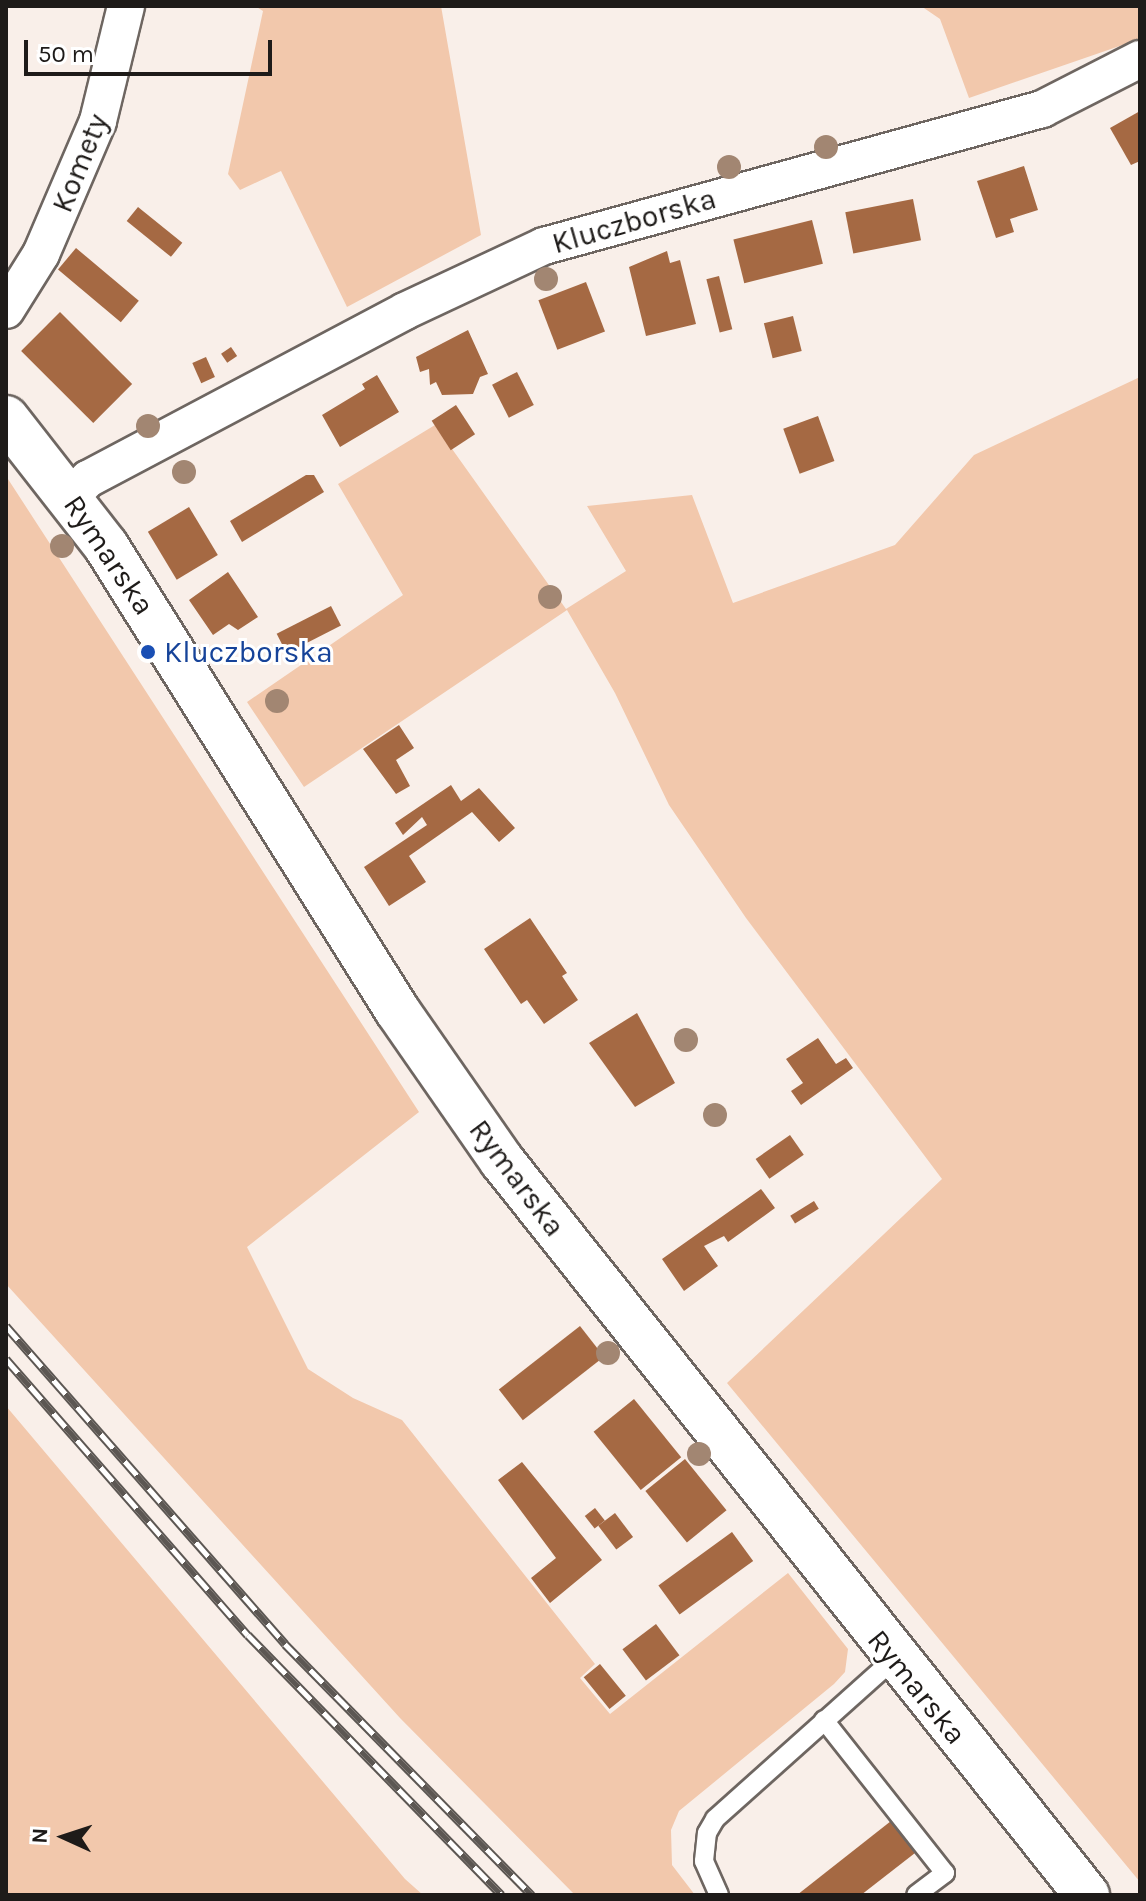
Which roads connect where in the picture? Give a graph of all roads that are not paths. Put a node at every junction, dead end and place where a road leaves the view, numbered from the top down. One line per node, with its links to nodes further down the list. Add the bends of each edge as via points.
1 (126, 6): 3 (street, Komety, via 98,121 41,254)
2 (1140, 59): 5 (street, Kluczborska, via 1042,109 580,233 531,251 417,304 88,479)
3 (6, 310)
4 (6, 418): 5 (main road, Rymarska)
5 (71, 497): 6 (main road, Rymarska, via 457,1098)
6 (894, 1659): 7 (lane); 10 (main road, Rymarska)
7 (824, 1720): 8 (lane, via 715,1819 707,1833 704,1861); 9 (lane, via 945,1873)
8 (719, 1895)
9 (916, 1895)
10 (1087, 1895)

